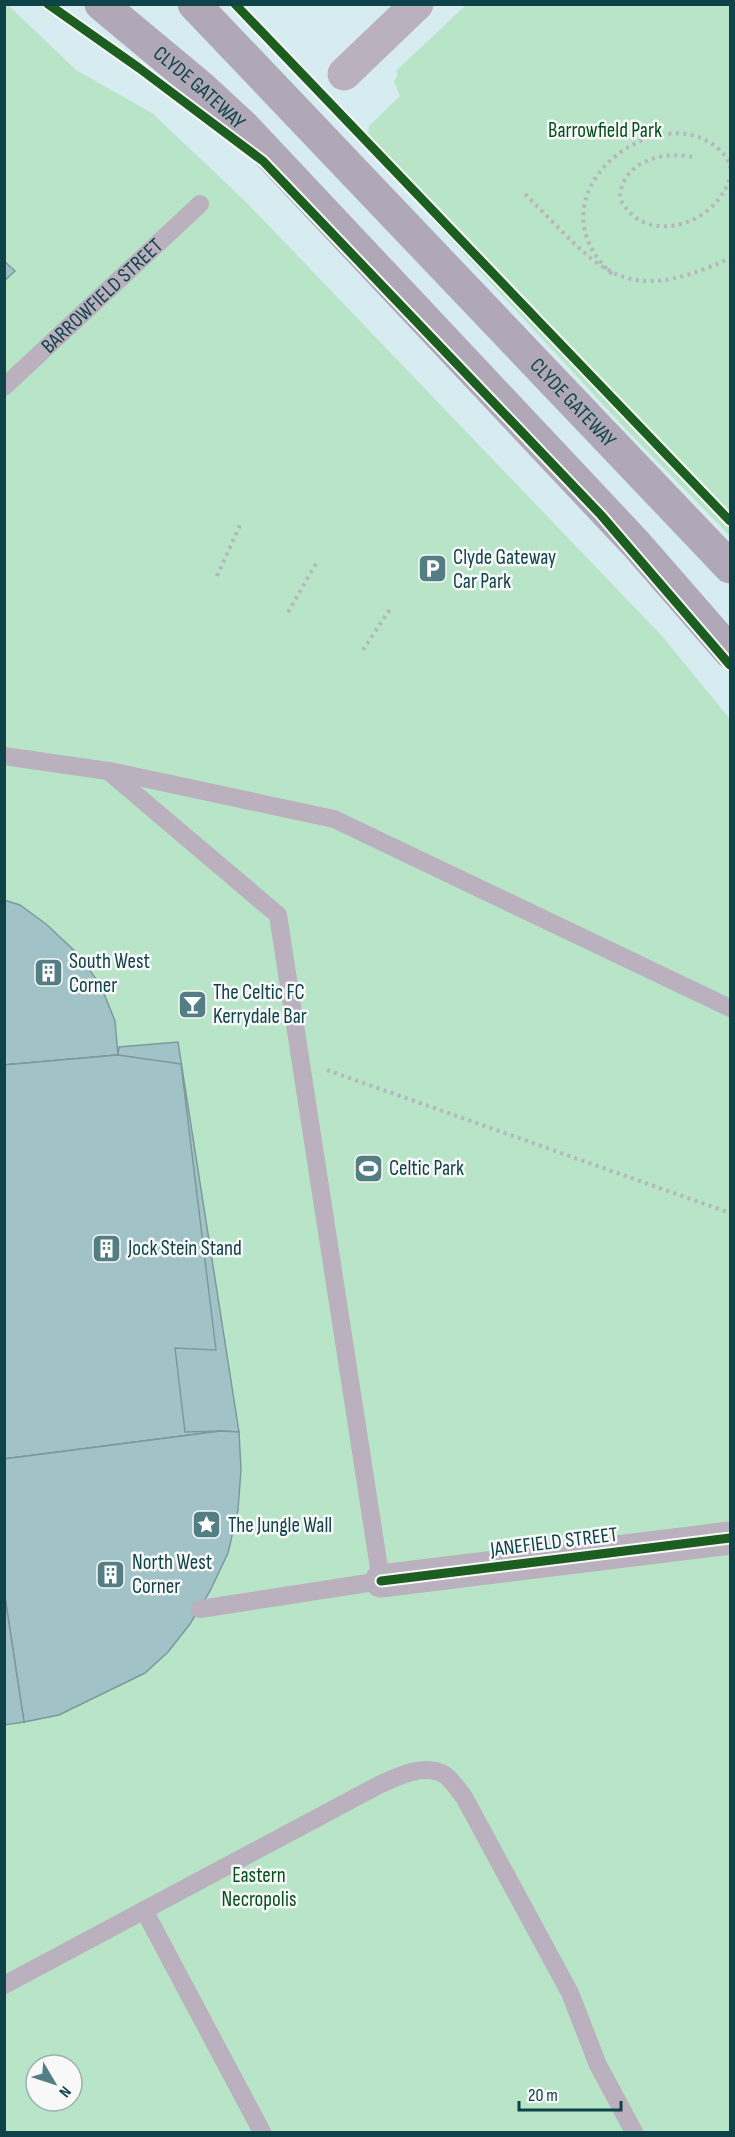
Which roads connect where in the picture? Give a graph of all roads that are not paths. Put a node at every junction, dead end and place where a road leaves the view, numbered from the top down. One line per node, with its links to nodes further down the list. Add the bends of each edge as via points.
1 (102, 4): 8 (main road, CLYDE GATEWAY, via 243,126 636,544)
2 (194, 4): 7 (main road, CLYDE GATEWAY)
3 (417, 4): 4 (street)
4 (344, 74)
5 (200, 204): 6 (lane, BARROWFIELD STREET)
6 (4, 387)
7 (730, 567)
8 (730, 652)
9 (4, 756): 10 (lane)
10 (108, 771): 11 (lane, via 334,819); 13 (lane, via 278,915)
11 (730, 1008)
12 (730, 1538): 13 (street, JANEFIELD STREET)
13 (381, 1581): 14 (lane)
14 (200, 1609)
15 (144, 1910): 16 (lane); 17 (lane); 18 (lane, via 406,1772 446,1775 465,1797 570,1993 598,2065)
16 (4, 1985)
17 (262, 2133)
18 (634, 2133)

